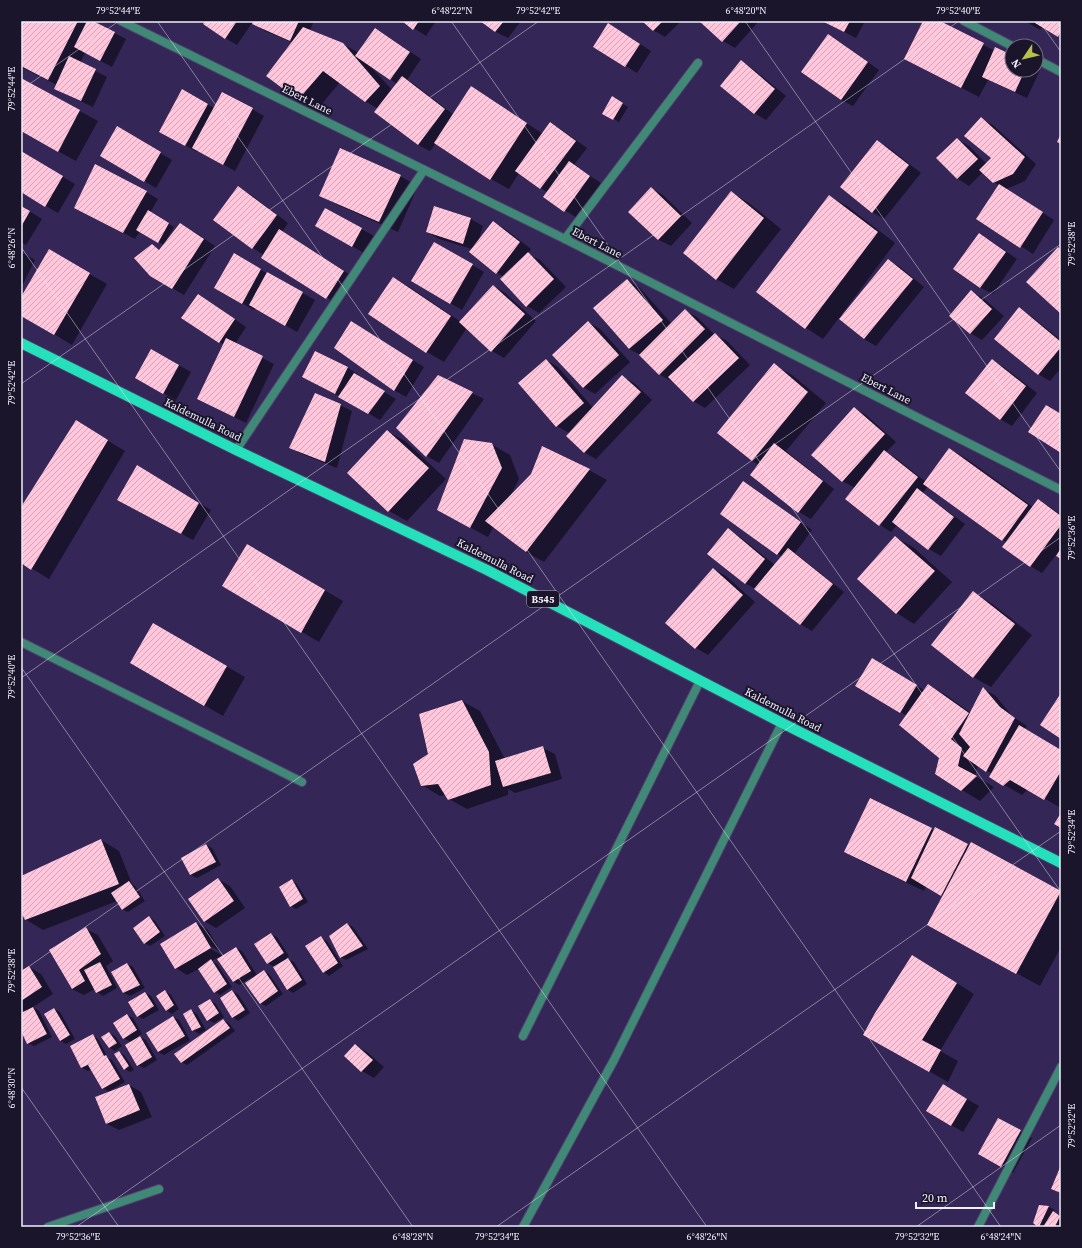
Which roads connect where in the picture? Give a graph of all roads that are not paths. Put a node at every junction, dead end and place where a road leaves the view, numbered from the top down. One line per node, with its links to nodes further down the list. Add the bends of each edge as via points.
1 (121, 21): 7 (street, Ebert Lane)
2 (964, 21): 3 (street)
3 (1004, 42)
4 (698, 63): 8 (street)
5 (1044, 63): 6 (street)
6 (1061, 72)
7 (424, 170): 8 (street, Ebert Lane); 10 (street)
8 (565, 239): 11 (street, Ebert Lane)
9 (21, 342): 10 (main road, Kaldemulla Road / B545)
10 (236, 450): 13 (main road, Kaldemulla Road / B545, via 486,570)
11 (1061, 490)
12 (21, 642): 15 (street)
13 (700, 681): 14 (main road, Kaldemulla Road / B545); 17 (street)
14 (782, 723): 16 (main road, Kaldemulla Road / B545); 21 (street, via 614,1060)
15 (302, 782)
16 (1061, 863)
17 (523, 1036)
18 (1061, 1067): 22 (street)
19 (159, 1189): 20 (street)
20 (48, 1227)
21 (523, 1227)
22 (978, 1227)

